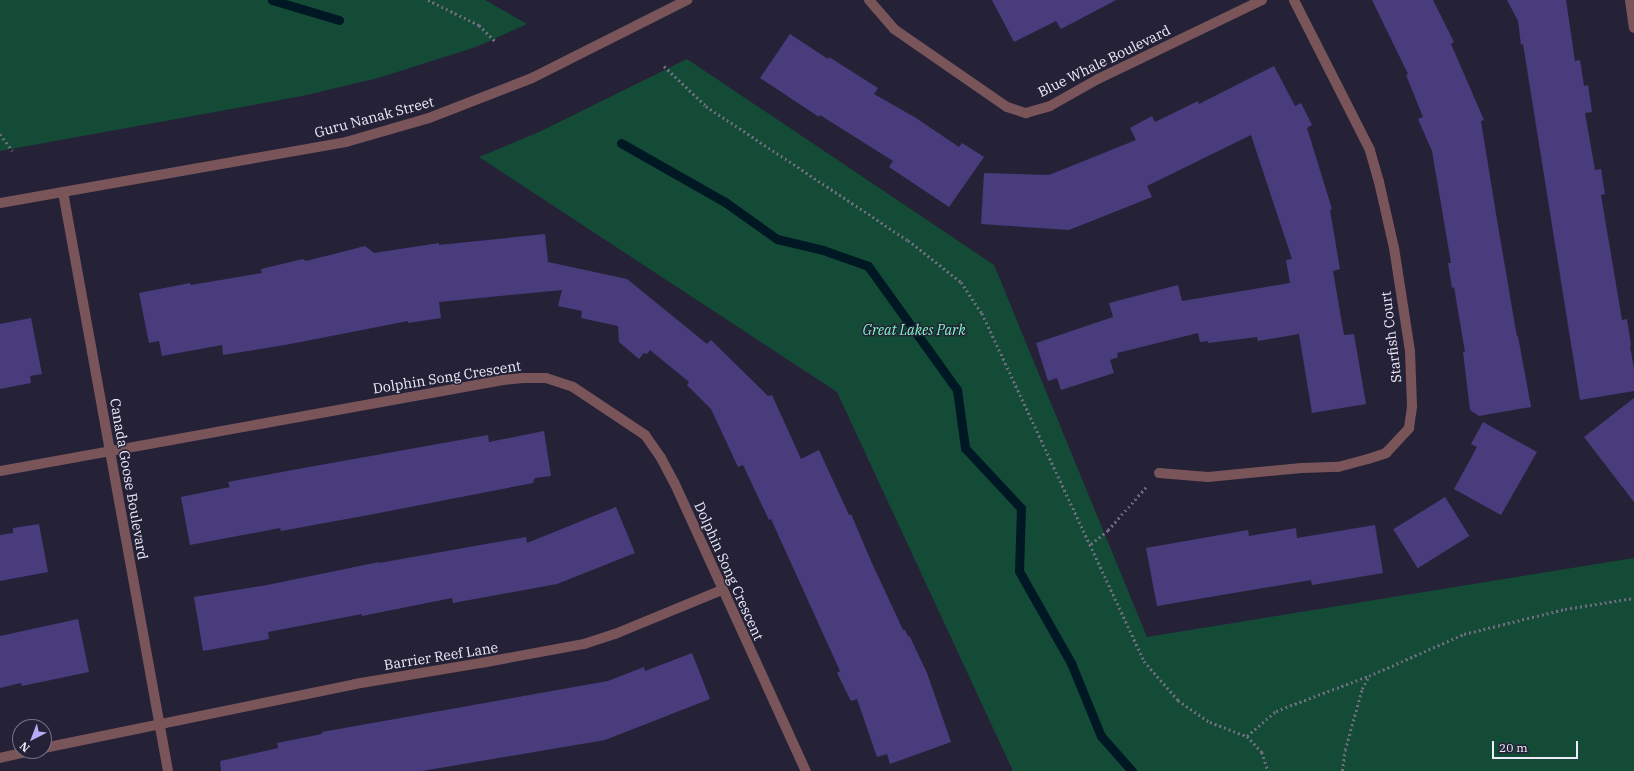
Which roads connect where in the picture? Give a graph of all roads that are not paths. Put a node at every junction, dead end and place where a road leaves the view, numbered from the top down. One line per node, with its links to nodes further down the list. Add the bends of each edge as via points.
1 (687, 0): 7 (street, Guru Nanak Street, via 532,78 429,118 346,142)
2 (869, 0): 3 (street, Blue Whale Boulevard, via 894,29 1007,107 1026,112 1050,106 1098,79)
3 (1262, 0)
4 (1294, 0): 11 (street, Starfish Court, via 1370,150 1379,182 1394,248 1410,351 1410,428 1386,453 1338,467 1208,477)
5 (1630, 0): 6 (street)
6 (1634, 28)
7 (63, 192): 8 (street, Guru Nanak Street); 9 (street, Canada Goose Boulevard)
8 (0, 204)
9 (109, 450): 10 (street, Dolphin Song Crescent); 12 (street, Dolphin Song Crescent, via 503,380 546,378 573,387 645,435 674,482); 13 (street, Canada Goose Boulevard)
10 (0, 471)
11 (1159, 473)
12 (722, 590): 13 (street, Barrier Reef Lane, via 584,644 355,684); 18 (street, Dolphin Song Crescent)
13 (158, 724): 14 (street, Barrier Reef Lane); 17 (street, Canada Goose Boulevard)
14 (52, 746)
15 (12, 755): 16 (street)
16 (0, 758)
17 (168, 771)
18 (806, 771)

